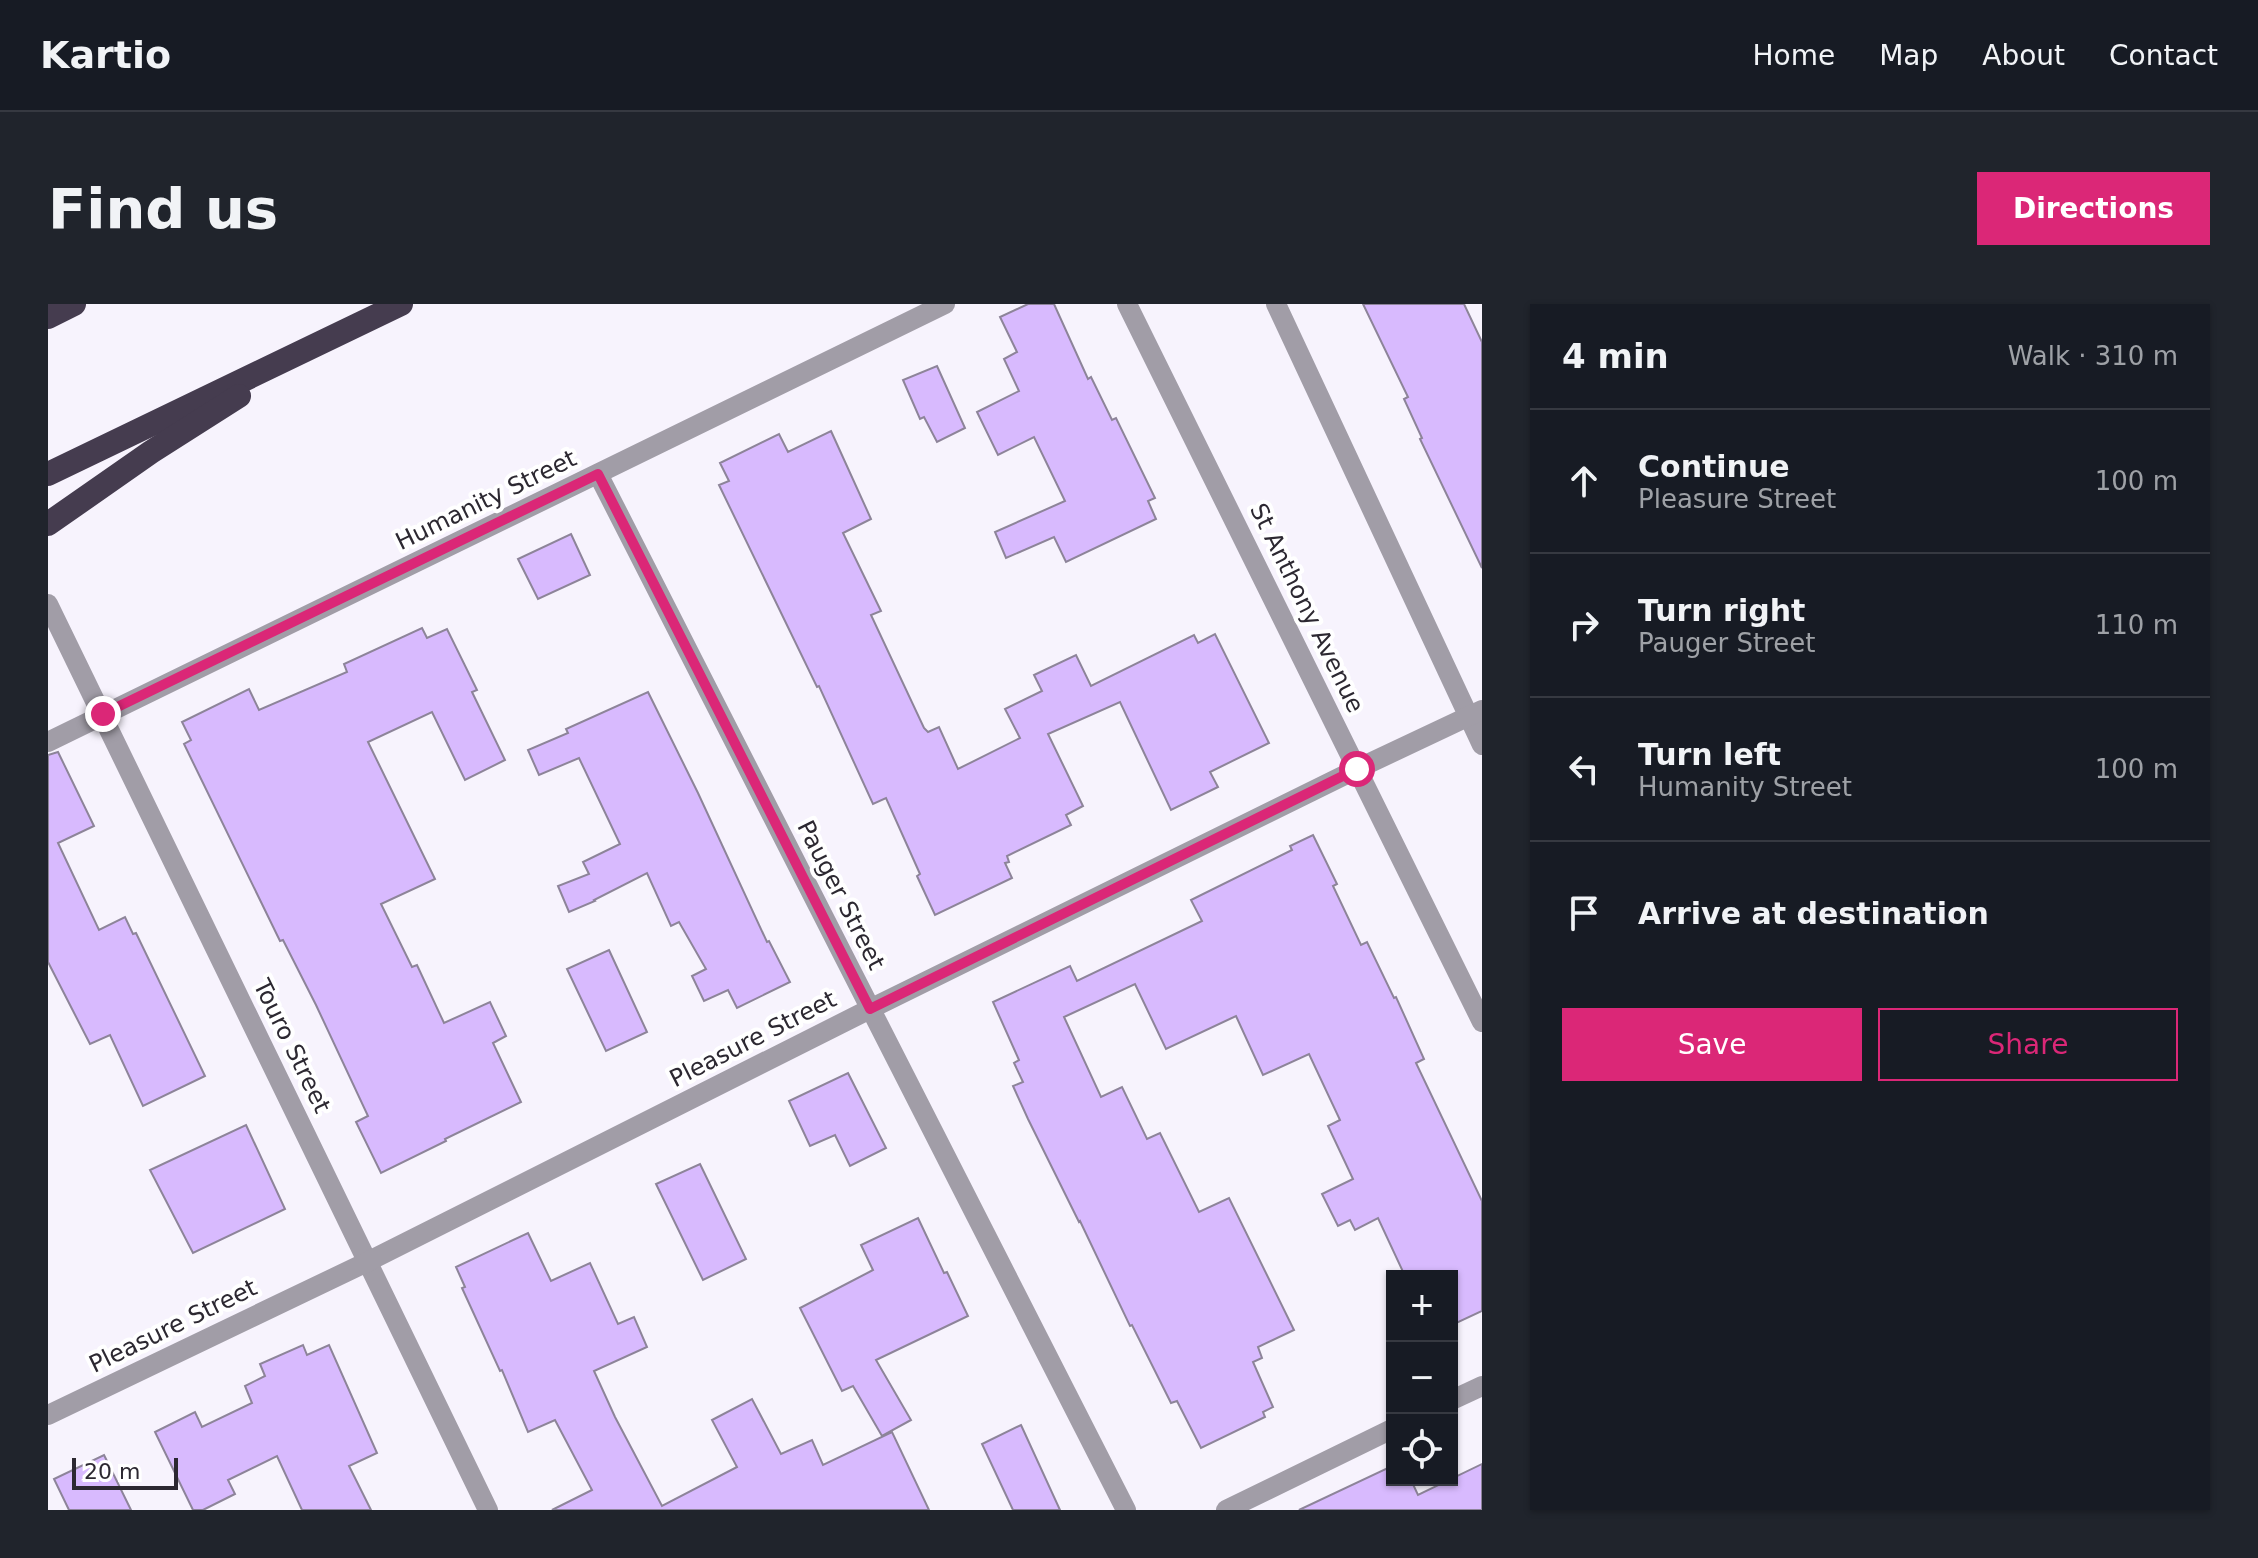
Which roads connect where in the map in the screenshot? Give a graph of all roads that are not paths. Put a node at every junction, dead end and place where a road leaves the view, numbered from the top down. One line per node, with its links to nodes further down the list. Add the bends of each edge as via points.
1 (74, 304): 6 (highway)
2 (401, 304): 7 (highway)
3 (945, 304): 9 (street, Humanity Street)
4 (1127, 304): 16 (street, St Anthony Avenue)
5 (1276, 304): 13 (street)
6 (48, 317)
7 (333, 336): 8 (highway); 10 (highway)
8 (48, 474)
9 (598, 474): 12 (street, Humanity Street); 17 (street, Pauger Street)
10 (48, 524)
11 (48, 604): 12 (street, Touro Street)
12 (103, 714): 14 (street, Humanity Street); 19 (street, Touro Street)
13 (1475, 714): 15 (street); 16 (street, Pleasure Street)
14 (48, 742)
15 (1482, 745)
16 (1357, 769): 17 (street, Pleasure Street); 18 (street, St Anthony Avenue)
17 (870, 1009): 19 (street, Pleasure Street); 25 (street, Pauger Street)
18 (1482, 1022)
19 (367, 1262): 22 (street, Pleasure Street); 24 (street, Touro Street)
20 (1482, 1386): 21 (street)
21 (1458, 1397)
22 (48, 1415)
23 (1386, 1432): 26 (street)
24 (488, 1510)
25 (1126, 1510)
26 (1226, 1510)

